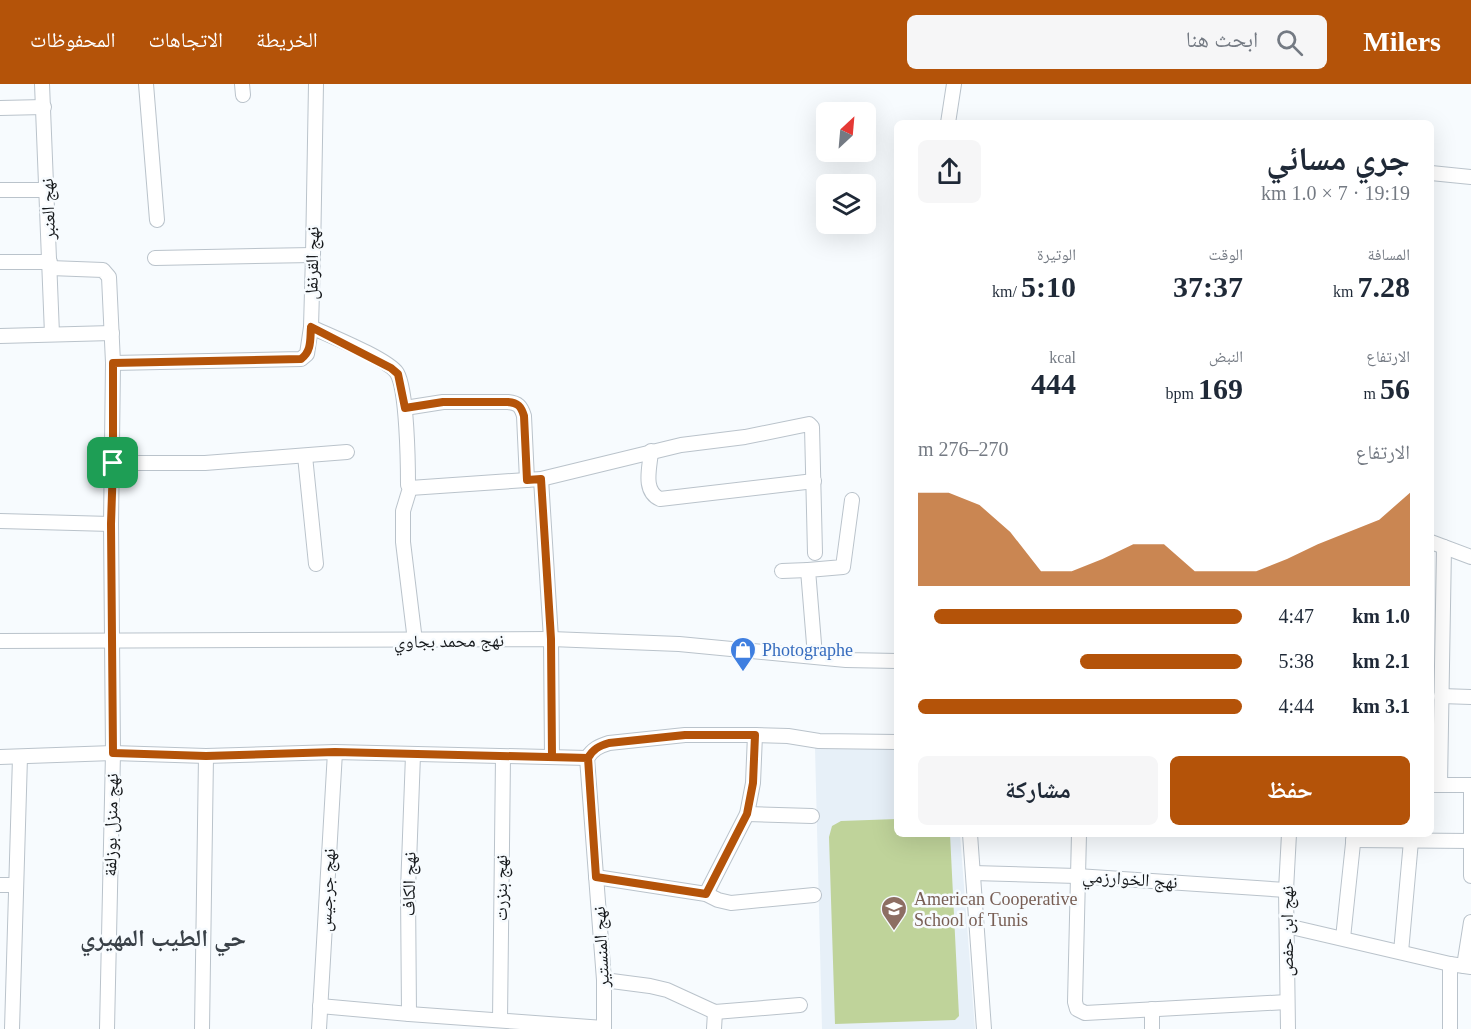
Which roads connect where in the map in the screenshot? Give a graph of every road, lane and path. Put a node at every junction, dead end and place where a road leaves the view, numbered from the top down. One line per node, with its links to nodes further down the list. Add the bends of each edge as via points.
1 (42, 84): 5 (street, نهج العنبر)
2 (146, 84): 12 (street)
3 (316, 84): 13 (street, نهج القرنفل)
4 (954, 84): 7 (street)
5 (44, 107): 6 (street); 11 (street, نهج العنبر)
6 (0, 108)
7 (948, 120)
8 (1434, 173): 9 (street)
9 (1471, 177)
10 (0, 190): 11 (street)
11 (48, 190): 16 (street, نهج العنبر)
12 (157, 220)
13 (313, 255): 14 (street); 17 (street, نهج القرنفل)
14 (155, 258)
15 (0, 262): 16 (street)
16 (50, 265): 18 (street, نهج منزل بوزلفة, via 107,272); 19 (street, نهج العنبر)
17 (311, 327): 21 (street, نهج القرنفل, via 309,348 301,359); 22 (street, via 398,374)
18 (112, 333): 19 (street); 21 (street, نهج منزل بوزلفة)
19 (52, 334): 20 (street)
20 (0, 336)
21 (113, 363): 26 (street, نهج منزل بوزلفة)
22 (405, 408): 27 (street, via 443,402 518,405 524,416); 29 (street)
23 (651, 451): 27 (street); 28 (street, via 648,485 650,492 660,499); 28 (street, via 809,424)
24 (347, 452): 25 (street)
25 (305, 456): 26 (street, via 205,463); 36 (street)
26 (113, 463): 32 (street, نهج منزل بوزلفة)
27 (534, 480): 29 (street); 40 (street)
28 (814, 481): 34 (street)
29 (410, 488): 42 (street, via 403,511 403,542)
30 (852, 500): 37 (street, via 843,567)
31 (0, 521): 32 (street)
32 (111, 524): 43 (street, نهج منزل بوزلفة)
33 (1437, 544): 35 (street); 39 (street)
34 (815, 553)
35 (1471, 557)
36 (316, 564)
37 (808, 570): 38 (street); 44 (street)
38 (782, 571)
39 (1437, 623): 46 (street)
40 (551, 639): 42 (street, نهج محمد بجاوي); 44 (street, نهج محمد بجاوي, via 679,644); 58 (street)
41 (0, 641): 43 (street, نهج محمد بجاوي)
42 (415, 641): 43 (street, نهج محمد بجاوي)
43 (112, 642): 52 (street, نهج منزل بوزلفة)
44 (815, 656): 45 (street, نهج محمد بجاوي)
45 (894, 661)
46 (1442, 696): 47 (street); 48 (street)
47 (1471, 696)
48 (1436, 721): 60 (street)
49 (755, 735): 50 (street); 59 (street, via 685,735 609,743 598,746); 62 (street)
50 (894, 742)
51 (335, 752): 53 (street); 54 (street); 88 (street, نهج جرجيس)
52 (113, 753): 54 (street); 56 (street); 95 (street, نهج منزل بوزلفة)
53 (413, 754): 57 (street); 91 (street, نهج الكاف)
54 (206, 756): 96 (street)
55 (0, 757): 56 (street)
56 (21, 757): 75 (street)
57 (503, 757): 58 (street); 92 (street, نهج بنزرت)
58 (552, 757): 59 (street)
59 (588, 758): 73 (street, نهج المنستير)
60 (1436, 785): 61 (street)
61 (1471, 785): 69 (street)
62 (747, 814): 63 (street); 77 (street)
63 (812, 816)
64 (970, 837): 70 (street)
65 (1079, 837): 71 (street)
66 (1289, 837): 76 (street, نهج ابن حفص)
67 (1354, 837): 68 (street); 81 (street)
68 (1411, 841): 69 (street); 82 (street)
69 (1470, 841): 72 (street)
70 (973, 873): 71 (street, نهج الخوارزمي); 99 (street)
71 (1077, 876): 76 (street, نهج الخوارزمي); 89 (street, via 1077,1010 1085,1013)
72 (1471, 876)
73 (596, 877): 77 (street); 84 (street, نهج المنستير)
74 (0, 885): 75 (street)
75 (15, 885): 87 (street)
76 (1286, 890): 80 (street, نهج ابن حفص)
77 (706, 894): 78 (street, via 731,903)
78 (814, 895)
79 (1471, 922): 83 (street)
80 (1287, 926): 81 (street); 85 (street, نهج ابن حفص)
81 (1343, 938): 82 (street)
82 (1401, 952): 83 (street)
83 (1462, 966): 102 (street)
84 (604, 980): 90 (street, via 667,990); 93 (street, نهج المنستير)
85 (1287, 1002): 89 (street); 101 (street, نهج ابن حفص)
86 (800, 1005): 90 (street)
87 (6, 1006): 94 (street)
88 (320, 1006): 91 (street); 97 (street, نهج جرجيس)
89 (1152, 1009): 100 (street)
90 (715, 1012): 98 (street)
91 (409, 1014): 92 (street)
92 (501, 1020): 93 (street)
93 (604, 1028)
94 (12, 1029)
95 (107, 1029)
96 (202, 1029)
97 (319, 1029)
98 (714, 1029)
99 (984, 1029)
100 (1152, 1029)
101 (1288, 1029)
102 (1450, 1029)

